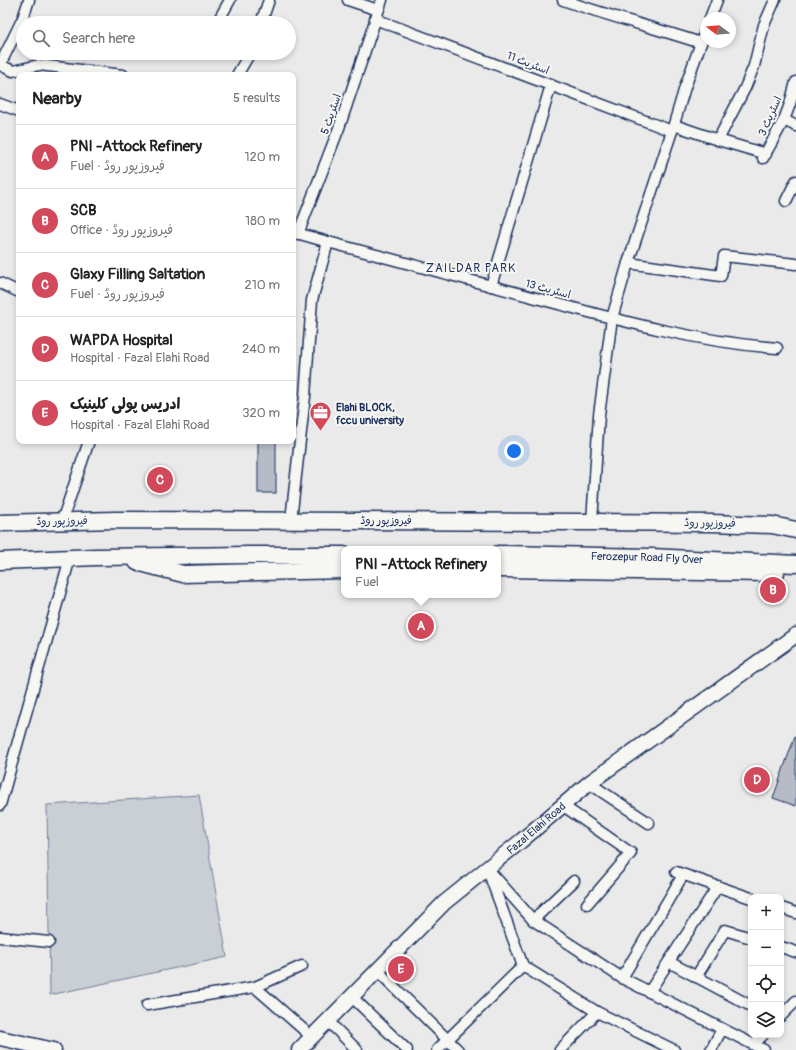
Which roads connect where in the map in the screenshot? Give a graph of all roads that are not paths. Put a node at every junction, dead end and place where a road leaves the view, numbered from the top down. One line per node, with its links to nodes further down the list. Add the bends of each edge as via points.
1 (30, 0): 11 (street)
2 (230, 0): 12 (street)
3 (269, 0): 13 (street)
4 (348, 0): 10 (street, اسٹریٹ 11)
5 (382, 0): 10 (street, اسٹریٹ 5)
6 (563, 0): 15 (street)
7 (717, 0): 9 (street)
8 (775, 0): 28 (street, via 764,25 754,66)
9 (712, 12)
10 (377, 15): 22 (street, اسٹریٹ 11); 32 (street, اسٹریٹ 5, via 339,128)
11 (24, 16)
12 (221, 16)
13 (263, 16)
14 (16, 32): 18 (street)
15 (700, 43)
16 (700, 46): 27 (street)
17 (246, 60): 20 (street)
18 (0, 65): 19 (street, via 13,71 39,65)
19 (98, 72)
20 (239, 72)
21 (796, 82): 25 (street, اسٹریٹ 3)
22 (550, 85): 27 (street, اسٹریٹ 11); 38 (street)
23 (0, 104): 24 (street)
24 (16, 110)
25 (784, 120): 26 (street); 29 (street, اسٹریٹ 3)
26 (796, 126)
27 (673, 128): 28 (street, اسٹریٹ 11); 35 (street)
28 (718, 140): 29 (street, اسٹریٹ 11)
29 (764, 156)
30 (796, 181): 31 (street)
31 (786, 201)
32 (296, 231)
33 (296, 233): 34 (street, اسٹریٹ 13)
34 (328, 242): 38 (street, اسٹریٹ 13); 44 (street, via 312,300 305,396)
35 (628, 263): 36 (street, via 721,276 724,256); 40 (street)
36 (796, 264)
37 (0, 283): 39 (street)
38 (491, 286): 40 (street, اسٹریٹ 13)
39 (16, 291)
40 (612, 318): 41 (street, اسٹریٹ 13, via 707,339); 46 (street, via 599,415)
41 (777, 348)
42 (87, 444): 45 (street)
43 (796, 519): 48 (main road, فیروزپور روڈ)
44 (291, 520): 45 (main road, فیروزپور روڈ); 46 (main road, فیروزپور روڈ)
45 (62, 521): 47 (main road, فیروزپور روڈ)
46 (592, 522): 48 (main road, فیروزپور روڈ)
47 (0, 523)
48 (772, 525): 49 (main road, فیروزپور روڈ)
49 (796, 530)
50 (501, 554): 55 (main road, Ferozepur Road Fly Over, via 651,557)
51 (341, 555): 52 (main road)
52 (117, 557): 53 (main road); 57 (main road, via 183,574)
53 (70, 558): 54 (main road); 60 (street)
54 (0, 561)
55 (796, 564)
56 (501, 569): 58 (main road)
57 (341, 570)
58 (796, 574)
59 (796, 635): 61 (street, Fazal Elahi Road)
60 (5, 770): 62 (street)
61 (589, 783): 63 (street, Fazal Elahi Road); 64 (street)
62 (0, 805)
63 (562, 805): 65 (street, Fazal Elahi Road); 69 (street, via 631,852)
64 (649, 823)
65 (487, 868): 72 (street); 80 (street); 81 (street, Fazal Elahi Road, via 444,903)
66 (574, 881): 72 (street)
67 (718, 886): 68 (street); 78 (street); 83 (street, via 680,873)
68 (748, 897)
69 (587, 904)
70 (784, 909): 71 (street)
71 (796, 913)
72 (533, 920): 83 (street)
73 (0, 937): 75 (street)
74 (748, 937): 82 (street, via 725,930)
75 (49, 942)
76 (784, 948): 77 (street)
77 (796, 952)
78 (669, 962): 82 (street); 85 (street)
79 (302, 966): 84 (street)
80 (523, 966): 90 (street); 97 (street)
81 (378, 970): 86 (street, Fazal Elahi Road); 97 (street)
82 (696, 977): 88 (street)
83 (622, 978): 85 (street)
84 (255, 987): 89 (street); 94 (street)
85 (649, 992): 93 (street)
86 (352, 997): 92 (street, Fazal Elahi Road); 102 (street)
87 (796, 1001): 91 (street)
88 (748, 1004)
89 (147, 1005)
90 (597, 1012): 105 (street); 106 (street)
91 (784, 1013)
92 (328, 1021): 94 (street, Fazal Elahi Road); 101 (street)
93 (722, 1028): 98 (street); 107 (street)
94 (312, 1037): 100 (street, Fazal Elahi Road)
95 (0, 1038): 99 (street)
96 (760, 1038): 98 (street)
97 (448, 1040): 103 (street); 104 (street)
98 (754, 1044): 108 (street)
99 (54, 1050)
100 (299, 1050)
101 (357, 1050)
102 (407, 1050)
103 (437, 1050)
104 (458, 1050)
105 (560, 1050)
106 (674, 1050)
107 (711, 1050)
108 (764, 1050)

